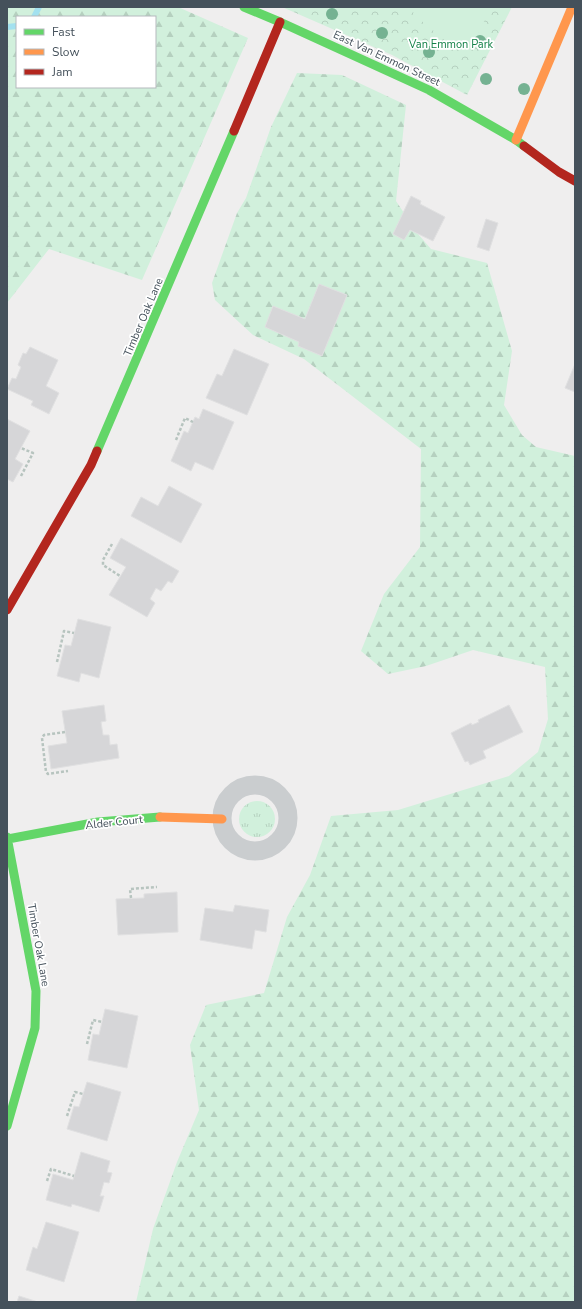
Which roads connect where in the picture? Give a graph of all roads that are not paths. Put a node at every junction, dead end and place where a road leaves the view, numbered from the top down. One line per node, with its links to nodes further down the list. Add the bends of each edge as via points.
1 (244, 7): 3 (street, East Van Emmon Street)
2 (572, 7): 4 (street)
3 (280, 22): 4 (street, East Van Emmon Street, via 429,90); 6 (street, Timber Oak Lane, via 91,465)
4 (516, 140): 5 (street, East Van Emmon Street)
5 (575, 181)
6 (7, 610)
7 (222, 819): 8 (street, Alder Court, via 164,817 98,822)
8 (7, 838): 9 (street, Timber Oak Lane, via 36,991 35,1028)
9 (7, 1126)

